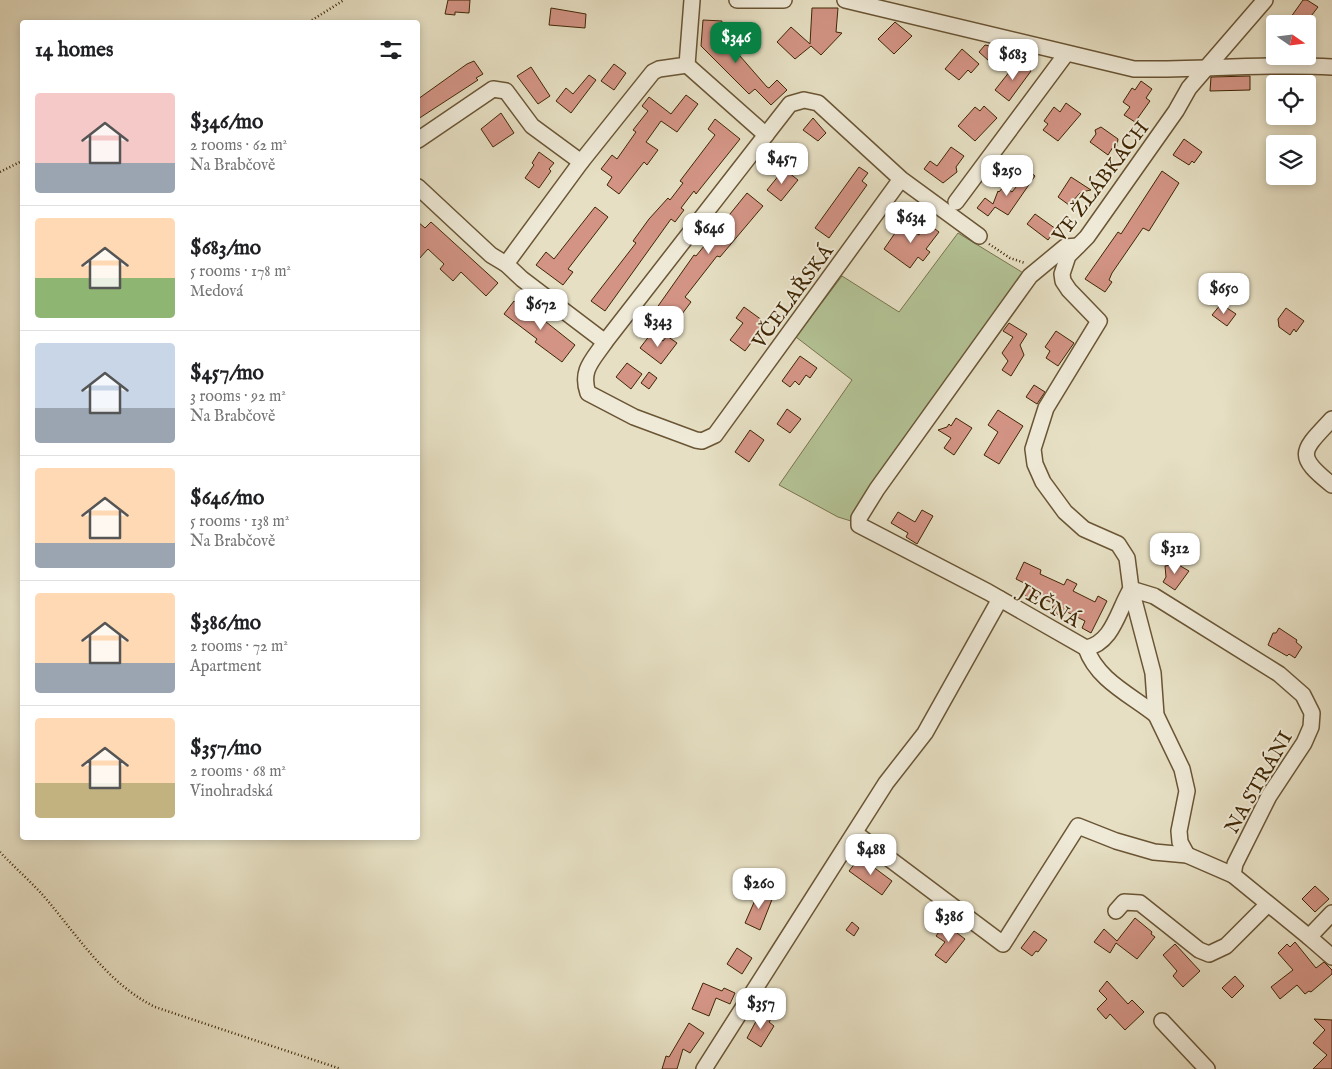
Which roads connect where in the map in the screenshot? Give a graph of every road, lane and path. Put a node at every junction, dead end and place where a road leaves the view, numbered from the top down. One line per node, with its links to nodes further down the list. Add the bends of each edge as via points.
1 (344, 0): 7 (path)
2 (692, 0): 9 (street)
3 (737, 0): 4 (street)
4 (784, 0)
5 (845, 0): 8 (street)
6 (1265, 0): 10 (street, VE ŽLÁBKÁCH)
7 (312, 20)
8 (1066, 54): 10 (street, via 1134,69 1176,70); 19 (street)
9 (687, 65): 12 (street); 15 (street, via 653,72)
10 (1208, 66): 11 (street); 21 (street, VE ŽLÁBKÁCH, via 1189,88)
11 (1332, 67)
12 (766, 135): 17 (street, via 790,104 804,100 818,103); 24 (street)
13 (420, 139): 15 (street, via 493,89 498,89 510,95 532,126)
14 (20, 162): 16 (path)
15 (581, 162): 22 (street)
16 (0, 172)
17 (901, 179): 20 (street); 24 (street, VČELAŘSKÁ, via 715,436 702,441 634,417 588,393 584,381 587,368)
18 (420, 189): 22 (street, via 491,255)
19 (956, 202)
20 (979, 236): 23 (path, via 1010,258)
21 (1078, 246): 23 (street, via 1065,247); 27 (street, VE ŽLÁBKÁCH, via 1064,265 1063,281 1099,321 1046,408 1033,449 1035,464 1043,482 1065,512 1084,528 1118,544 1127,558)
22 (506, 264): 24 (street)
23 (1038, 268): 28 (street, JEČNÁ, via 877,489 859,521 862,527)
24 (605, 342)
25 (1332, 419): 26 (street, via 1309,444 1306,452 1313,470)
26 (1332, 485)
27 (1131, 589): 29 (street, via 1101,643); 30 (street, via 1152,673); 34 (street, NA STRÁNI, via 1154,596 1278,674 1304,695 1312,713 1311,727 1304,743 1269,796 1235,864)
28 (1000, 599): 29 (street, JEČNÁ); 31 (street, via 925,733 886,783)
29 (1083, 647): 30 (street, via 1102,676)
30 (1156, 715): 33 (street, via 1182,769 1188,791 1179,830)
31 (855, 834): 33 (street, via 1004,944 1078,826 1154,852); 42 (street)
32 (0, 852): 41 (path, via 41,894 91,955 135,997 155,1007)
33 (1186, 855): 34 (street)
34 (1233, 875): 35 (street)
35 (1267, 905): 36 (street, via 1226,946 1209,954 1198,950 1140,903 1124,902); 38 (street)
36 (1116, 910)
37 (1332, 913): 38 (street)
38 (1309, 936): 39 (street)
39 (1332, 957)
40 (1162, 1021): 43 (street)
41 (341, 1069)
42 (704, 1069)
43 (1207, 1069)

